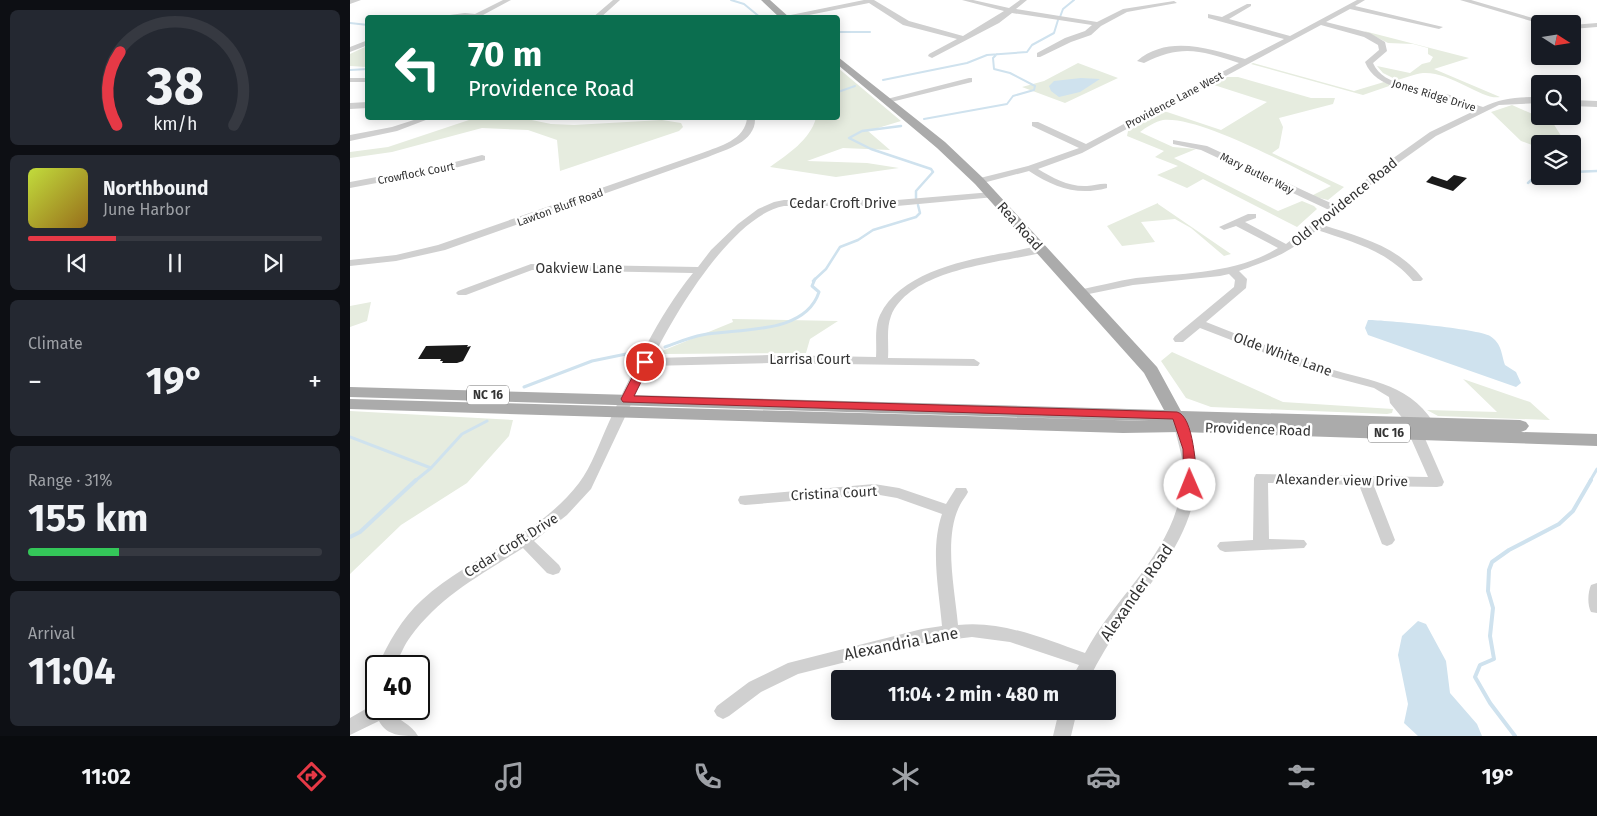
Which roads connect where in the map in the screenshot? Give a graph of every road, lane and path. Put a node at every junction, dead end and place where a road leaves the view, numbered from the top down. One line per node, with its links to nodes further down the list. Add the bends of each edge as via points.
1 (358, 0): 10 (street)
2 (508, 0): 15 (street)
3 (617, 0): 16 (street)
4 (765, 0): 17 (main road)
5 (869, 0): 18 (street); 28 (street, via 906,23)
6 (966, 0): 14 (street)
7 (1024, 0): 14 (street)
8 (1362, 0): 13 (street, Providence Lane West)
9 (1463, 0): 21 (street)
10 (350, 2)
11 (1174, 3): 23 (street, via 1128,9)
12 (1249, 5): 20 (street)
13 (1349, 7): 22 (street, Providence Lane West); 26 (street)
14 (1010, 11): 23 (street); 28 (street)
15 (479, 15)
16 (600, 15)
17 (783, 15)
18 (795, 15)
19 (1212, 16): 20 (street)
20 (1223, 19): 27 (street)
21 (1531, 19)
22 (1320, 22): 27 (street, Providence Lane West); 45 (street, Jones Ridge Drive, via 1367,35 1382,44 1383,51 1369,62 1370,68 1379,76 1403,87)
23 (1098, 24): 31 (street, via 1088,33)
24 (1597, 25): 25 (street)
25 (1581, 26)
26 (1439, 27)
27 (1290, 38): 35 (street, Providence Lane West)
28 (964, 39): 32 (street)
29 (365, 43): 30 (street)
30 (352, 48)
31 (1040, 55)
32 (932, 56)
33 (1141, 61): 35 (street, via 1162,49 1182,47 1204,49)
34 (840, 62): 39 (main road, Rea Road)
35 (1245, 62): 51 (street, Providence Lane West)
36 (350, 80): 37 (street)
37 (365, 80)
38 (969, 80): 39 (street)
39 (887, 100): 54 (main road, Rea Road)
40 (1531, 100): 45 (street, Old Providence Road, via 1512,100)
41 (1581, 103): 43 (street)
42 (365, 104): 44 (street)
43 (1597, 104)
44 (350, 106)
45 (1481, 109): 58 (street, Old Providence Road, via 1408,150)
46 (421, 120): 49 (street)
47 (751, 120): 65 (street, Lawton Bluff Road, via 749,129 741,138 705,155 442,248)
48 (1035, 124): 51 (street)
49 (350, 138)
50 (1176, 142): 58 (street, Mary Butler Way, via 1204,148)
51 (1085, 147): 53 (street, Providence Lane West)
52 (482, 158): 55 (street, Crowflock Court)
53 (1031, 168): 54 (street, Providence Lane West); 56 (street, via 1059,185 1087,190)
54 (979, 181): 57 (main road, Rea Road)
55 (350, 185)
56 (1104, 186)
57 (992, 195): 64 (main road, Rea Road); 66 (street, Cedar Croft Drive, via 897,203 775,204 738,230)
58 (1336, 209): 61 (street, Old Providence Road)
59 (1252, 216): 60 (street)
60 (1238, 222): 62 (street); 63 (street)
61 (1316, 226): 63 (street, Old Providence Road); 68 (street, via 1390,253 1405,263)
62 (1224, 227)
63 (1286, 248): 67 (street, Old Providence Road)
64 (1041, 250): 70 (main road, Rea Road); 73 (street, via 963,264 904,292 886,314 882,327)
65 (350, 263)
66 (700, 270): 69 (street, Oakview Lane, via 531,267); 74 (street, Cedar Croft Drive)
67 (1232, 270): 70 (street, Old Providence Road, via 1204,276 1133,282); 71 (street, via 1241,279 1242,286)
68 (1418, 278)
69 (462, 293)
70 (1080, 293): 79 (main road, Rea Road, via 1152,370)
71 (1198, 322): 72 (street); 80 (street, Olde White Lane, via 1318,370 1379,386 1410,404)
72 (1179, 339)
73 (882, 359): 74 (street, Larrisa Court); 75 (street, Larrisa Court)
74 (645, 362): 78 (street, Cedar Croft Drive)
75 (974, 363)
76 (350, 392): 78 (main road, Providence Road / NC 16)
77 (350, 404): 78 (main road, Providence Road / NC 16)
78 (624, 406): 79 (main road, Providence Road / NC 16, via 727,415 1123,427); 87 (street, Cedar Croft Drive, via 576,500)
79 (1179, 421): 80 (main road, Providence Road / NC 16); 97 (street, Alexander Road, via 1189,449 1190,485 1185,514 1156,568)
80 (1419, 427): 81 (main road, Providence Road / NC 16); 82 (main road, Providence Road / NC 16); 83 (street, Alexander view Drive, via 1437,482)
81 (1597, 428)
82 (1597, 440)
83 (1365, 480): 88 (street); 90 (street, Alexander view Drive, via 1261,478)
84 (960, 492): 86 (street)
85 (745, 500): 86 (street, Cristina Court, via 874,489 899,493)
86 (950, 511): 95 (street, via 945,536)
87 (524, 540): 92 (street); 96 (street, Cedar Croft Drive, via 436,595 410,623)
88 (1387, 540)
89 (1299, 544): 90 (street)
90 (1261, 545): 91 (street)
91 (1225, 546)
92 (553, 569)
93 (1597, 589): 94 (street)
94 (1597, 607)
95 (951, 632): 97 (street, Alexandria Lane, via 972,630 1010,635); 99 (street, Alexandria Lane, via 922,636 794,668 755,687)
96 (391, 655)
97 (1089, 661): 98 (street, Alexander Road)
98 (1084, 670)
99 (723, 711)
100 (365, 719): 103 (street)
101 (388, 720): 104 (street)
102 (1066, 720): 105 (street)
103 (350, 727)
104 (409, 736)
105 (1062, 736)

